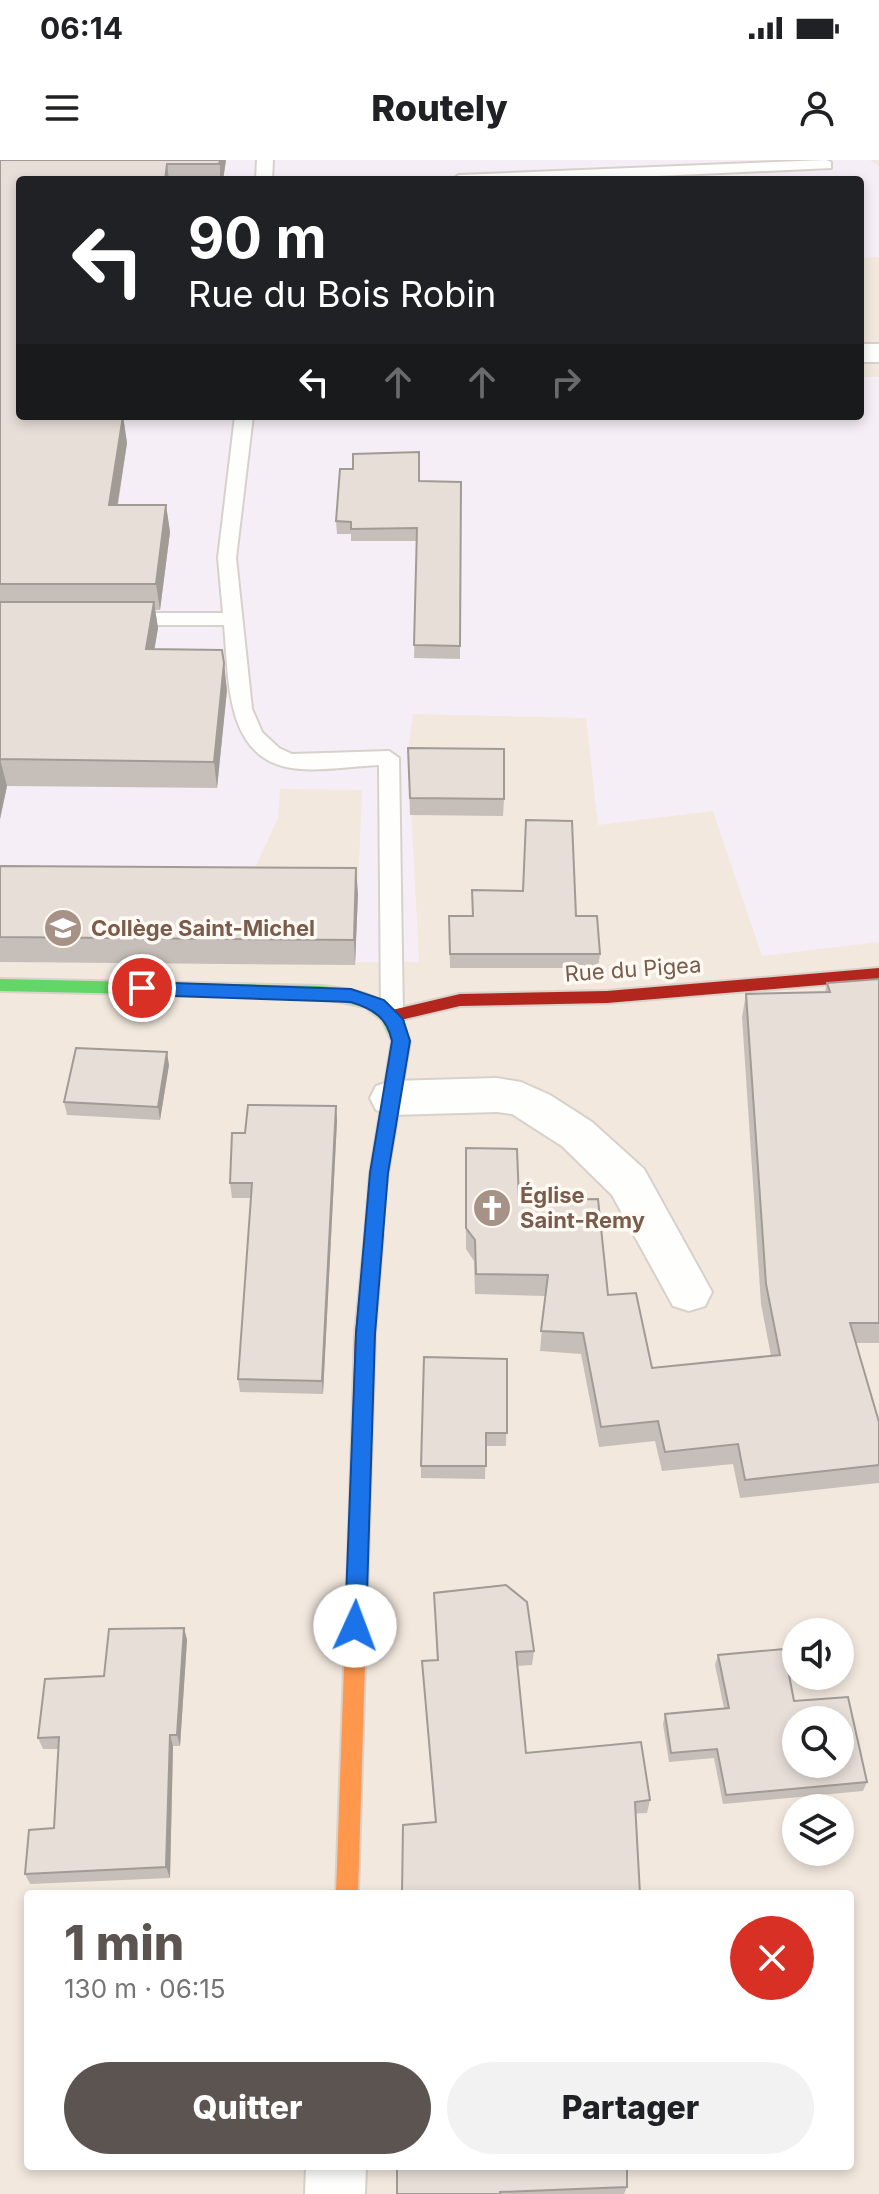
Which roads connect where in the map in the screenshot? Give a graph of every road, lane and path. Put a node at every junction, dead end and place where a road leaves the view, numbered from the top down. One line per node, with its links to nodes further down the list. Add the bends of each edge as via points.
1 (826, 165): 2 (lane)
2 (662, 170): 3 (lane)
3 (540, 176)
4 (244, 420): 6 (lane, via 227,558)
5 (109, 619): 6 (lane)
6 (233, 619): 9 (lane, via 242,709 253,736 272,753 289,761 389,758)
7 (879, 974): 9 (street, Rue du Pigea, via 607,997 460,1000)
8 (0, 985): 9 (street, via 321,992 367,999)
9 (392, 1016): 10 (street, via 401,1041)
10 (391, 1098): 11 (street, via 521,1099 577,1134 628,1182); 12 (street, via 365,1334)
11 (689, 1292)
12 (347, 1890)
13 (336, 2170): 14 (street)
14 (335, 2194)

